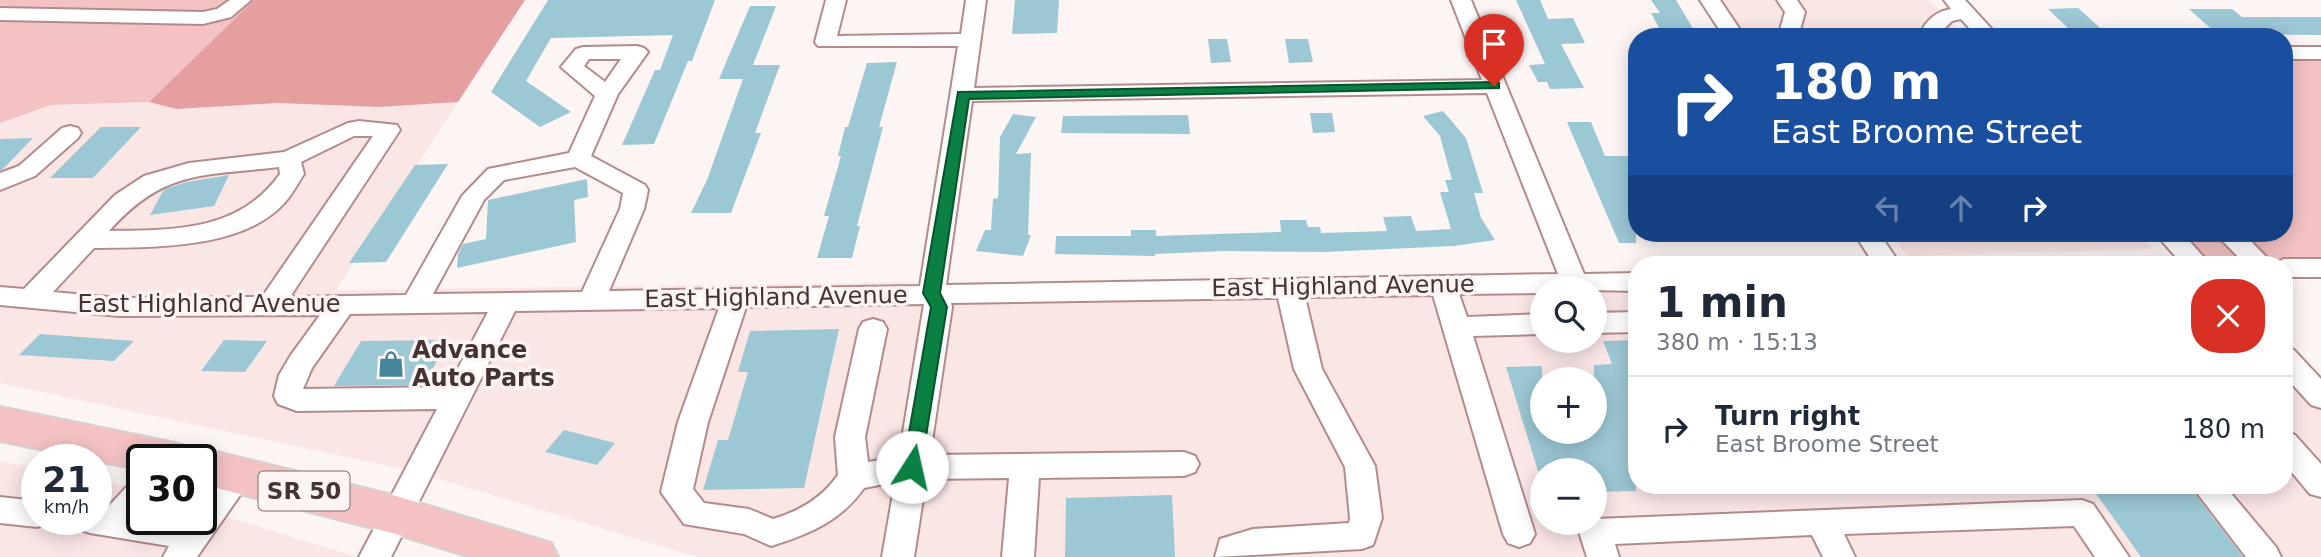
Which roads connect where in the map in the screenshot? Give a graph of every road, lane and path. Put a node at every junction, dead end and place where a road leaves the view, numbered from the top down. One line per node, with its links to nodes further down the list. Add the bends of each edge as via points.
1 (11, 0): 8 (street)
2 (242, 0): 10 (street, via 219,16 203,18)
3 (836, 0): 15 (street, via 825,42)
4 (976, 0): 15 (street)
5 (1461, 0): 18 (street)
6 (1710, 0): 11 (street)
7 (1787, 0): 12 (street, via 1795,12)
8 (0, 6)
9 (1960, 6): 13 (street); 14 (street)
10 (0, 14)
11 (1728, 28)
12 (1791, 28)
13 (1933, 28)
14 (1981, 28)
15 (970, 40): 20 (street)
16 (2293, 53): 17 (street)
17 (2321, 53)
18 (1494, 86): 20 (street); 32 (street)
19 (607, 94): 23 (street)
20 (963, 95): 38 (street)
21 (69, 133): 24 (street, via 27,171)
22 (289, 159): 25 (street, via 170,175 145,185); 25 (street, via 292,174 282,190 267,207 245,220 175,236); 46 (street, via 348,130 390,130)
23 (578, 159): 43 (street, via 636,190); 44 (street, via 496,174 474,196)
24 (0, 182)
25 (87, 240): 41 (street)
26 (2176, 242): 28 (street)
27 (2237, 242): 29 (street)
28 (2190, 256)
29 (2252, 256)
30 (2293, 268): 31 (street)
31 (2321, 268)
32 (1572, 276)
33 (1530, 282): 36 (street, East Highland Avenue)
34 (1607, 282): 35 (street, East Highland Avenue)
35 (1628, 282)
36 (1443, 284): 37 (street, East Highland Avenue); 50 (street)
37 (1289, 287): 38 (street, East Highland Avenue); 72 (street, via 1308,369 1360,466)
38 (932, 293): 40 (street, East Highland Avenue); 60 (street, via 939,307)
39 (0, 296): 41 (street, East Highland Avenue)
40 (735, 298): 43 (street, East Highland Avenue); 62 (street, via 731,322 683,454 677,492 695,515 749,522 771,533 803,523 840,500)
41 (30, 299): 46 (street, East Highland Avenue, via 119,307)
42 (507, 301): 43 (street, East Highland Avenue); 44 (street, East Highland Avenue); 54 (street)
43 (591, 301)
44 (415, 303): 45 (street, East Highland Avenue)
45 (342, 306): 46 (street, East Highland Avenue); 54 (street, via 294,375 288,396 298,400)
46 (269, 307)
47 (1628, 321): 48 (street)
48 (1607, 322)
49 (1530, 324): 50 (street)
50 (1456, 327): 70 (street)
51 (873, 329): 62 (street, via 850,437)
52 (2293, 367): 53 (street)
53 (2321, 397)
54 (457, 398): 67 (street)
55 (0, 424): 56 (highway)
56 (126, 450)
57 (2293, 453): 63 (street)
58 (1184, 464): 59 (street)
59 (1025, 466): 60 (street); 77 (street)
60 (912, 467): 62 (street); 76 (street)
61 (220, 471): 67 (highway, SR 50); 71 (street)
62 (854, 477)
63 (2321, 485)
64 (2213, 494): 82 (street)
65 (0, 510): 66 (street)
66 (21, 512)
67 (396, 515): 74 (street); 75 (highway, SR 50)
68 (1821, 522): 79 (street, via 1595,531); 80 (street); 81 (street, via 2082,513)
69 (112, 524): 71 (street)
70 (1519, 534)
71 (186, 547)
72 (1365, 547): 73 (street)
73 (1289, 549): 78 (street, via 1253,542 1231,549)
74 (375, 557)
75 (534, 557)
76 (898, 557)
77 (1018, 557)
78 (1231, 557)
79 (1603, 557)
80 (1839, 557)
81 (2113, 557)
82 (2265, 557)

